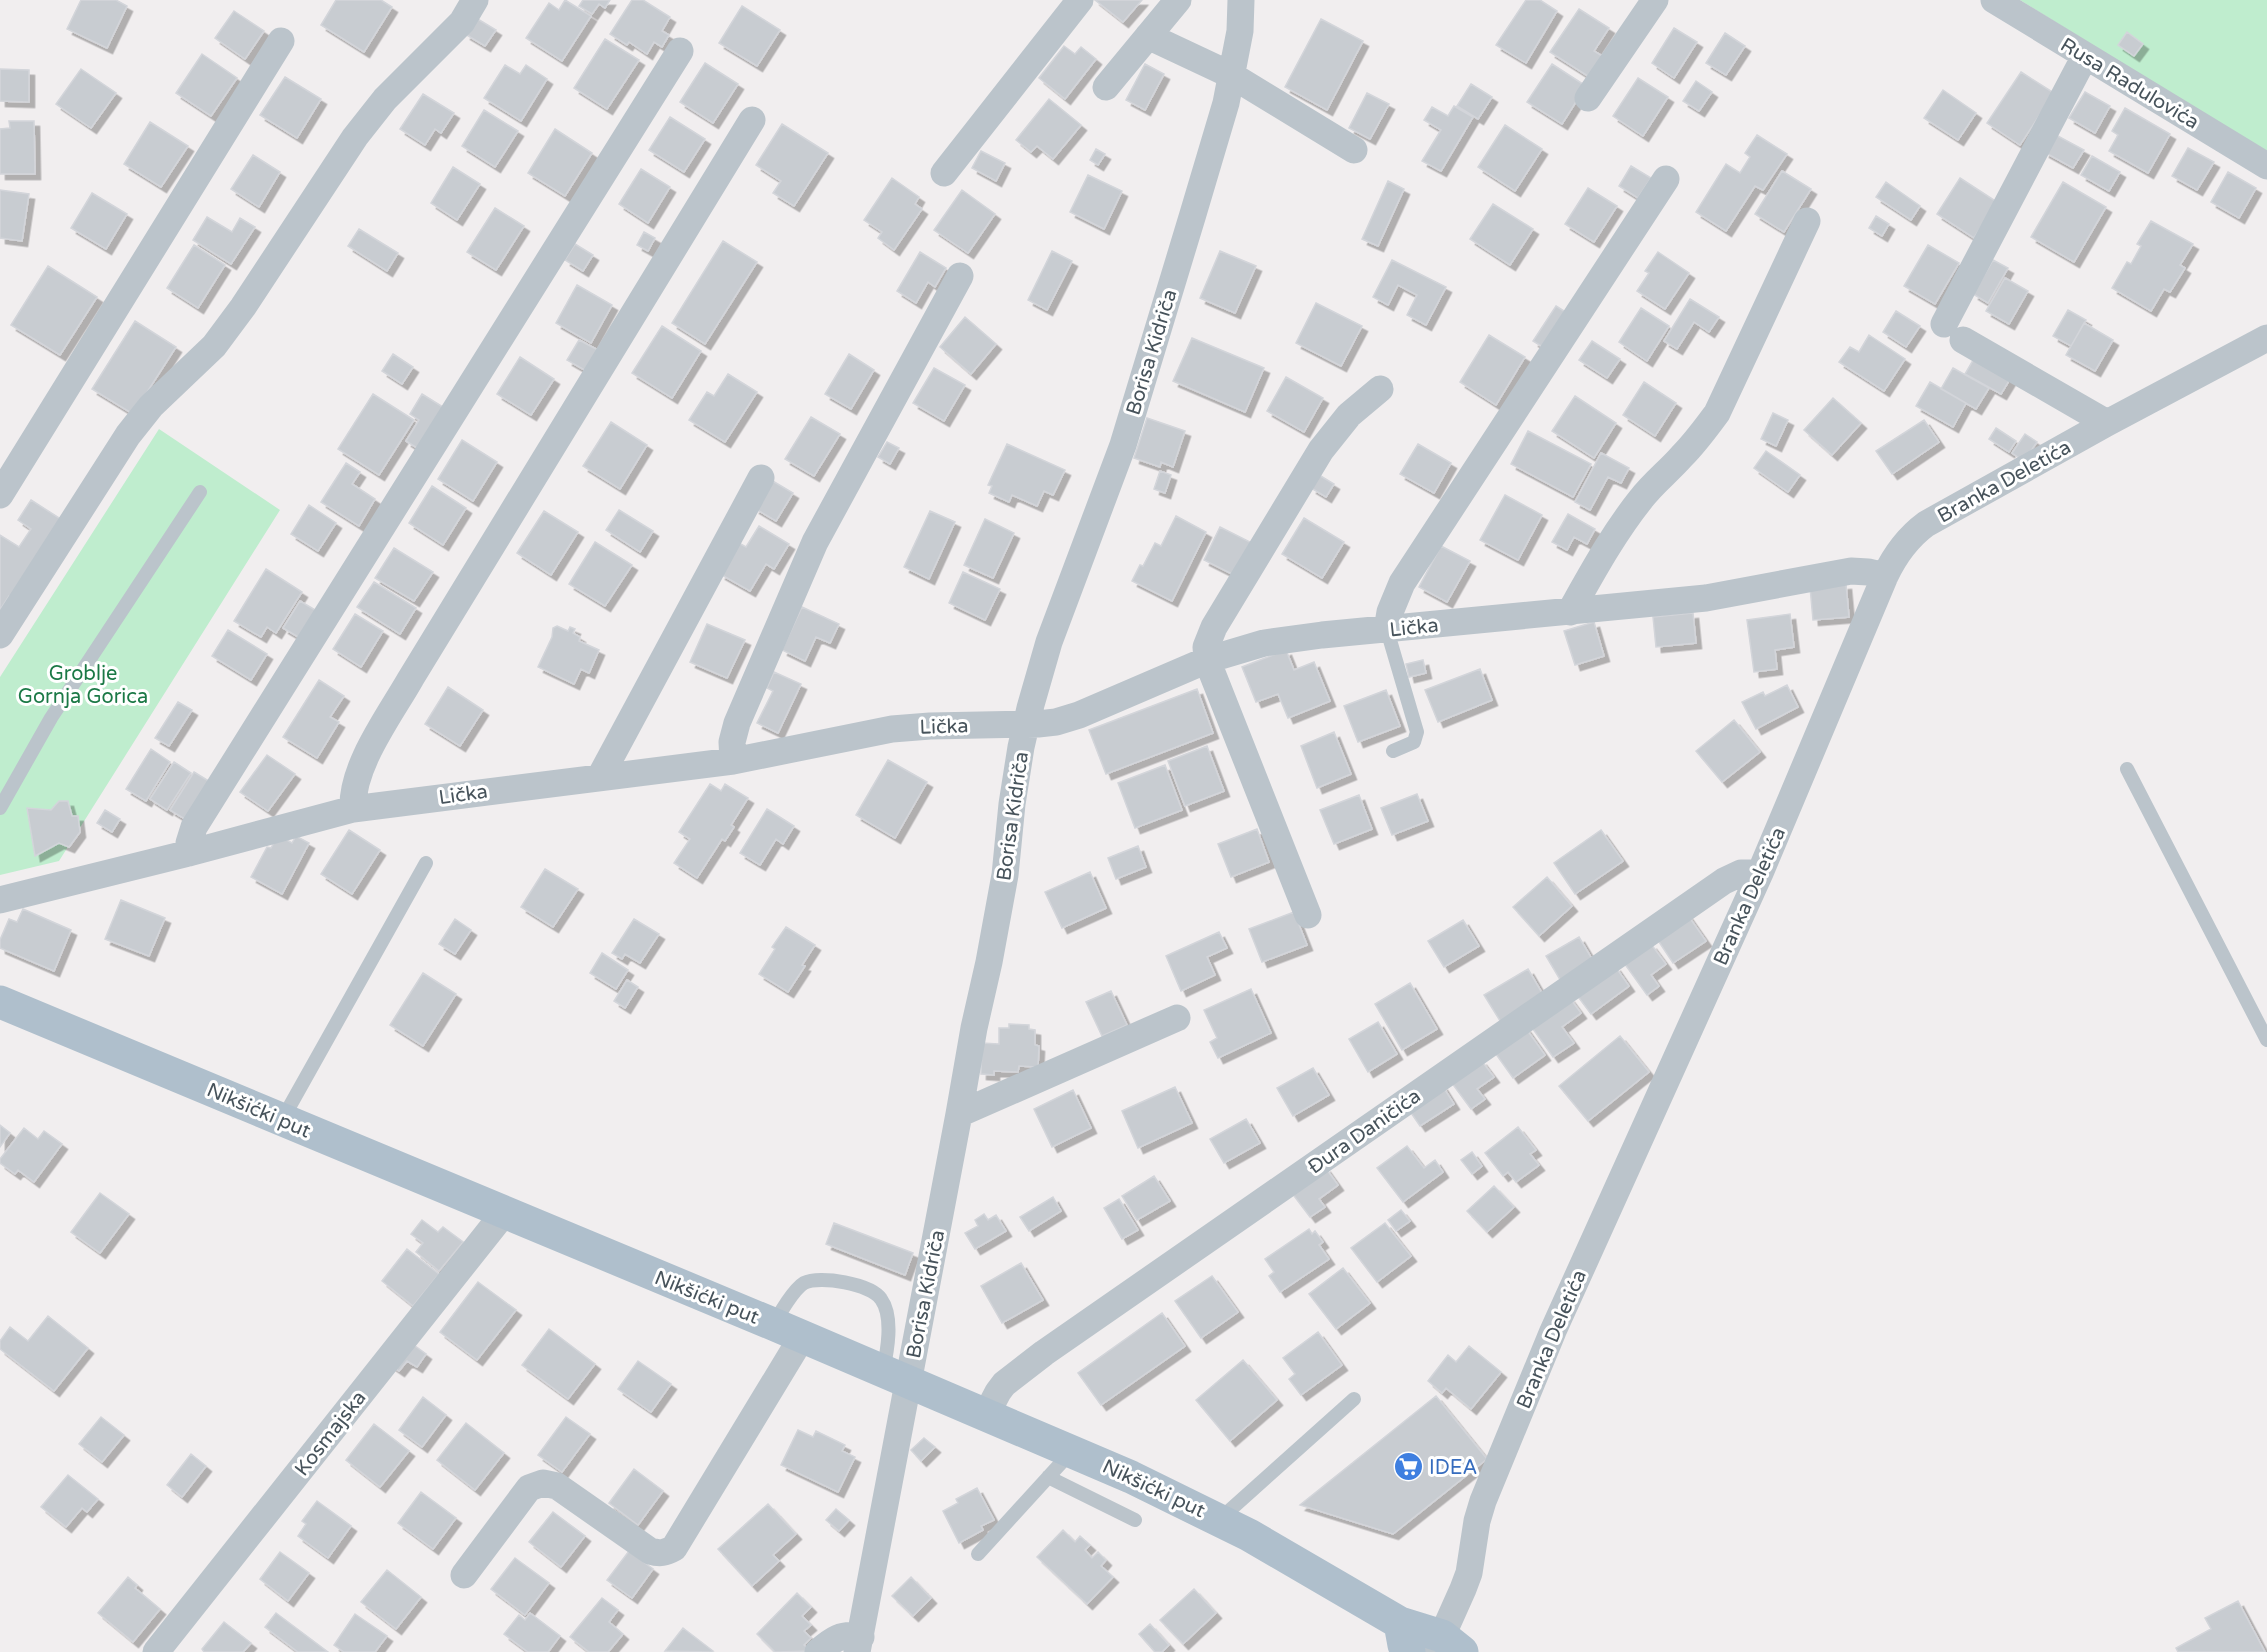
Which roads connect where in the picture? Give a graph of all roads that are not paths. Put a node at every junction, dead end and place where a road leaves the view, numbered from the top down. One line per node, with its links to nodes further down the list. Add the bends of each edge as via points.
1 (475, 0): 30 (street, via 462,21 385,99 355,137 214,346 128,435)
2 (1080, 0): 17 (street)
3 (1178, 0): 7 (street)
4 (1241, 0): 11 (street, Borisa Kidriča)
5 (1655, 0): 13 (street)
6 (1994, 0): 10 (street, Rusa Radulovića)
7 (1148, 36): 11 (street); 12 (street)
8 (281, 41): 26 (street)
9 (680, 51): 39 (street, via 194,827)
10 (2085, 56): 16 (street, Rusa Radulovića); 23 (street, via 1954,332)
11 (1232, 75): 15 (street); 32 (street, Borisa Kidriča, via 1123,445 1049,642)
12 (1106, 87)
13 (1588, 99)
14 (752, 120): 38 (street, via 406,687 362,763 354,786)
15 (1354, 150)
16 (2267, 166)
17 (944, 173)
18 (1666, 179): 29 (street, via 1402,583 1389,612)
19 (1807, 221): 28 (street, via 1717,413 1640,499 1608,544)
20 (960, 276): 34 (street, via 815,542 737,723)
21 (2267, 338): 23 (street, Branka Deletića)
22 (1380, 389): 31 (street, via 1349,416 1321,450 1214,627 1206,647)
23 (2107, 423): 27 (street, Branka Deletića, via 1926,524 1903,545)
24 (761, 478): 36 (street)
25 (200, 492): 37 (lane, via 51,718)
26 (0, 495)
27 (1885, 576): 28 (street, Lička, via 1851,571 1706,598); 41 (street, Branka Deletića)
28 (1570, 612): 29 (street, Lička)
29 (1387, 630): 31 (street, Lička, via 1264,643); 33 (lane, via 1417,732 1414,742)
30 (0, 636)
31 (1207, 660): 32 (street, Lička, via 1079,715 1056,722); 43 (street)
32 (1026, 724): 34 (street, Lička, via 902,728); 47 (street, Borisa Kidriča, via 1005,875)
33 (1393, 751)
34 (733, 761): 36 (street, Lička)
35 (2127, 769): 46 (lane)
36 (600, 777): 38 (street, Lička)
37 (0, 808)
38 (353, 809): 39 (street, Lička)
39 (189, 853): 42 (street, Lička)
40 (426, 863): 48 (lane)
41 (1760, 873): 53 (street, Đura Daničića, via 1741,873 1724,881 1044,1353 1004,1384); 62 (street, Branka Deletića, via 1553,1331 1483,1501 1469,1573)
42 (1, 897)
43 (1308, 915)
44 (0, 1002): 48 (main road, Nikšićki put)
45 (1177, 1018): 47 (street)
46 (2267, 1040)
47 (959, 1114): 51 (street, Borisa Kidriča)
48 (282, 1120): 49 (main road, Nikšićki put)
49 (504, 1213): 50 (main road, Nikšićki put); 63 (street, Kosmajska)
50 (788, 1331): 51 (main road, Nikšićki put); 51 (lane, via 781,1310 803,1284 822,1279 862,1286 881,1299 889,1324 887,1353); 59 (street, via 674,1548 666,1553 650,1551 557,1486 543,1483 529,1488)
51 (895, 1377): 53 (main road, Nikšićki put); 61 (street, Borisa Kidriča)
52 (1354, 1399): 56 (lane)
53 (986, 1415): 54 (main road, Nikšićki put)
54 (1072, 1451): 55 (lane); 56 (main road, Nikšićki put)
55 (1048, 1477): 57 (lane); 58 (lane)
56 (1220, 1519): 60 (main road, Nikšićki put)
57 (1135, 1520)
58 (978, 1554)
59 (464, 1575)
60 (1404, 1638): 62 (main road, Nikšićki put)
61 (859, 1644): 64 (street, via 842,1635)
62 (1443, 1646)
63 (156, 1652)
64 (818, 1652)

